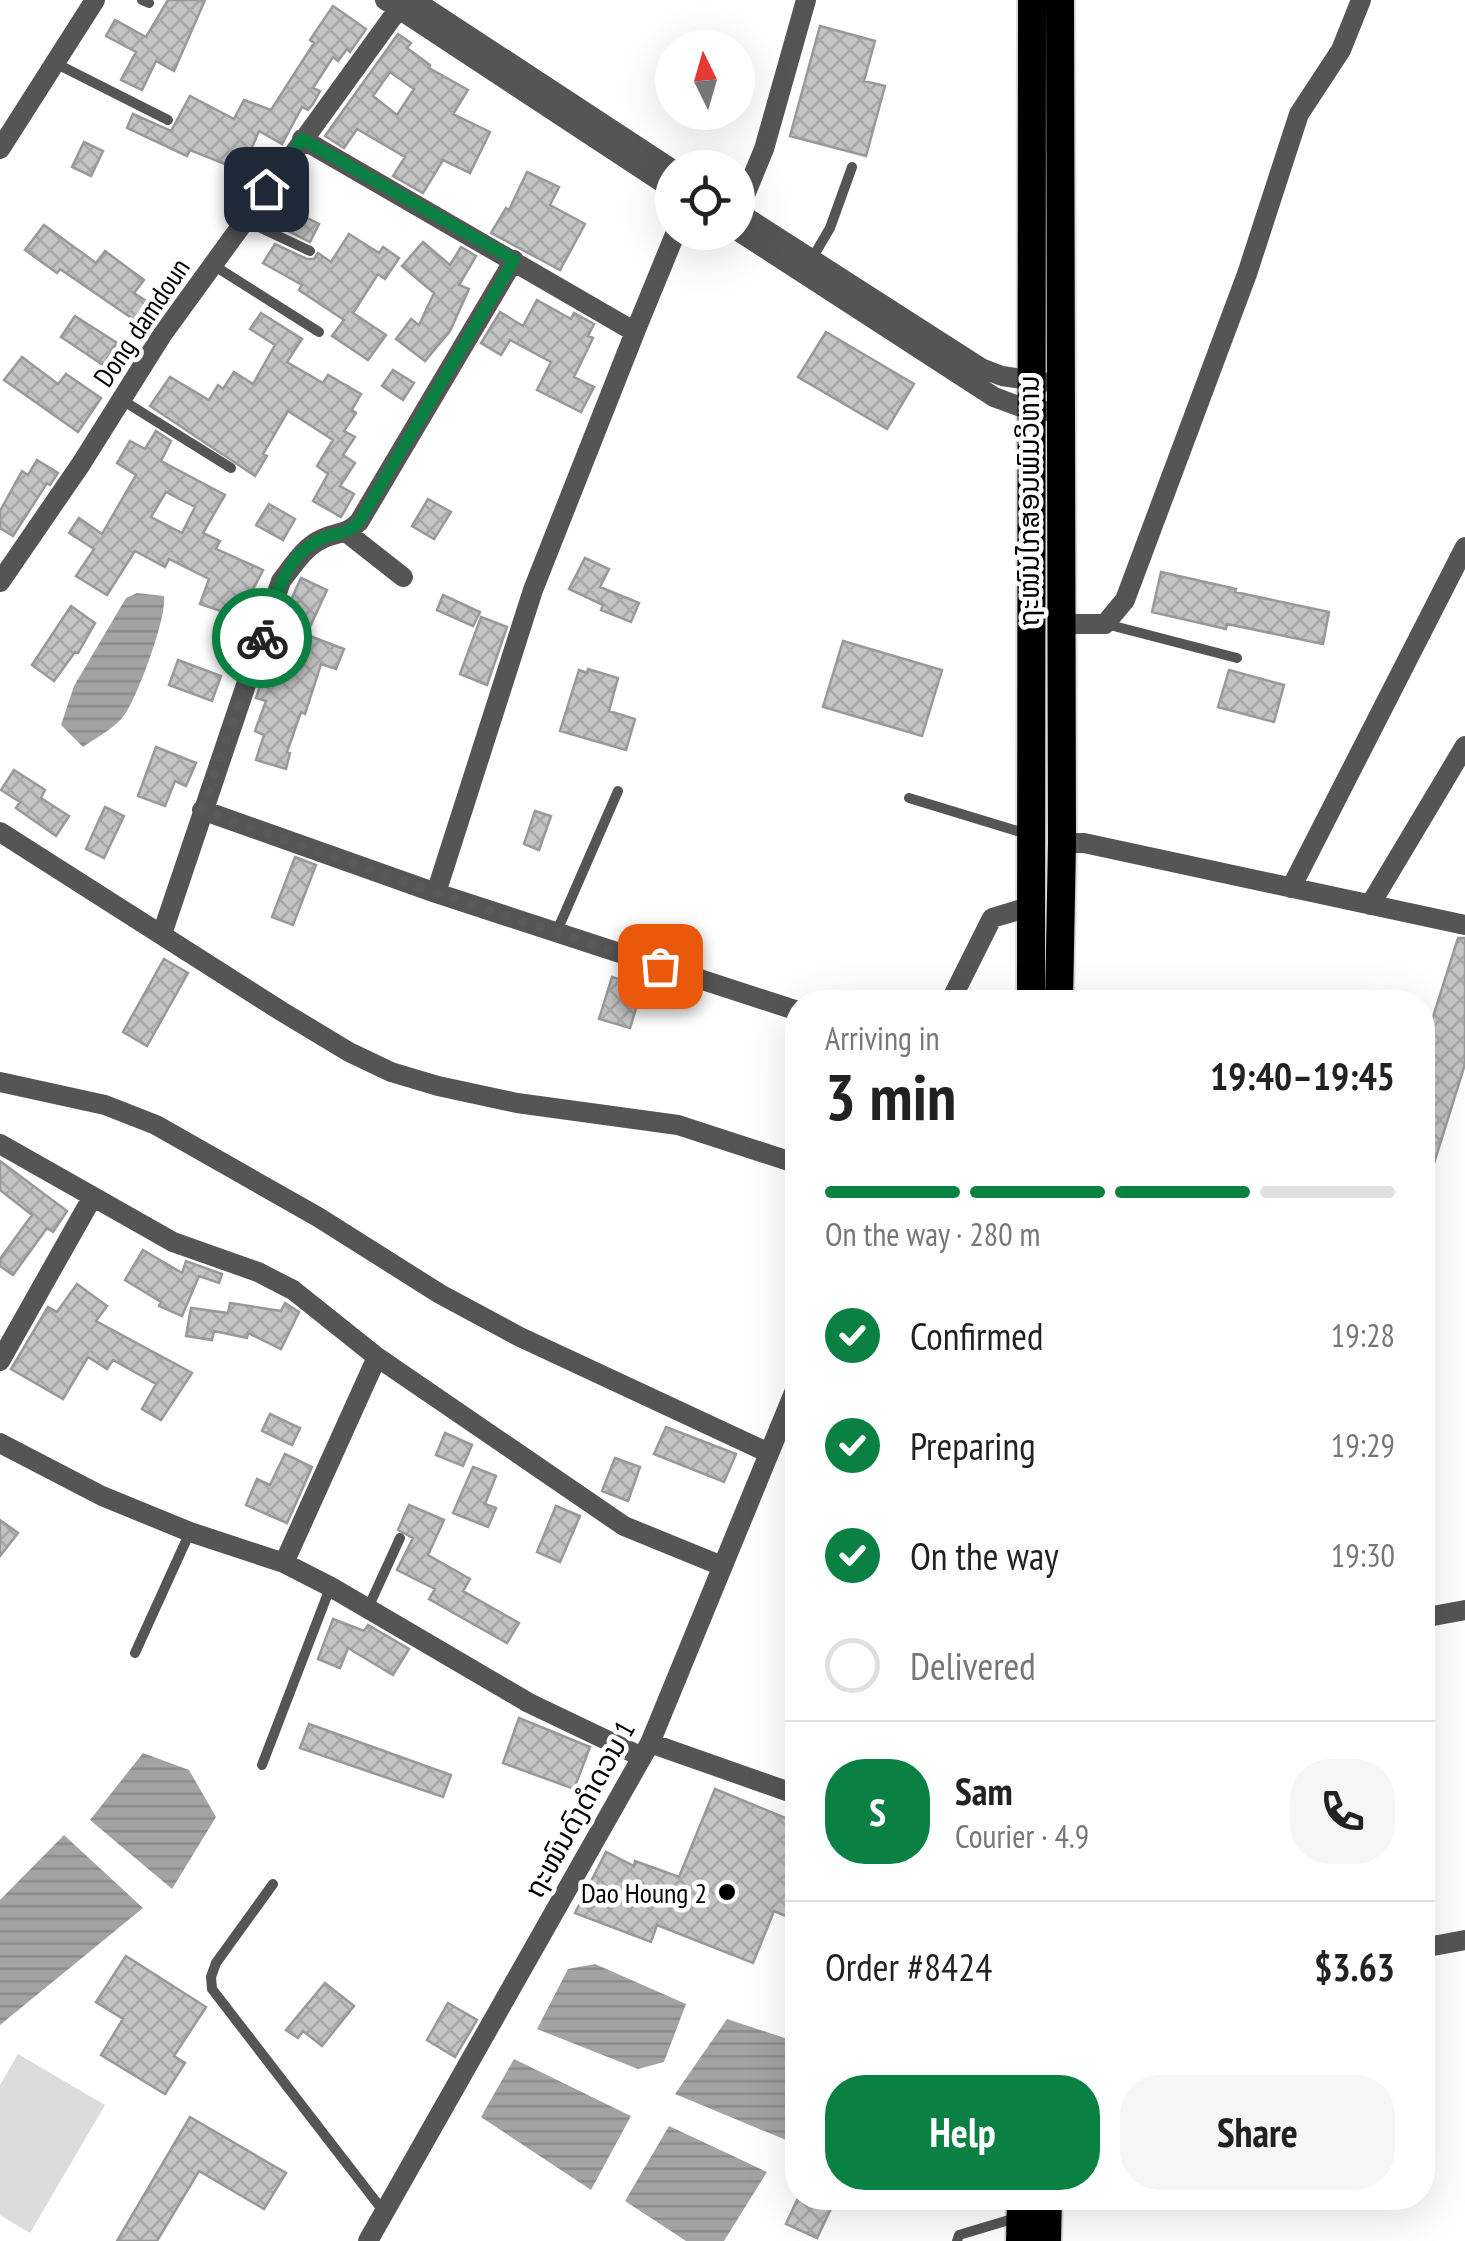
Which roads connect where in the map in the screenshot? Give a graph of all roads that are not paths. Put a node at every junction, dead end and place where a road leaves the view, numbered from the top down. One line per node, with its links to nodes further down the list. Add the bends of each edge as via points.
1 (95, 0): 7 (street)
2 (806, 0): 13 (street)
3 (1032, 0): 25 (highway, ຖະໜົນໄກສອນພົມວິຫານ)
4 (1060, 0): 26 (highway, ຖະໜົນໄກສອນພົມວິຫານ)
5 (1360, 0): 36 (street, via 1341,50 1299,114 1125,600)
6 (401, 2): 9 (street, Dong damdoun); 11 (street); 14 (street)
7 (55, 63): 8 (lane); 10 (street)
8 (168, 120)
9 (302, 139): 15 (street, Dong damdoun); 20 (street)
10 (0, 149)
11 (655, 159)
12 (852, 167): 22 (lane, via 830,228)
13 (755, 171)
14 (655, 177)
15 (249, 214): 19 (lane, via 261,228); 21 (street, Dong damdoun)
16 (755, 225): 22 (street)
17 (755, 240): 22 (street)
18 (669, 250): 24 (street)
19 (310, 252)
20 (514, 260): 24 (street); 31 (street)
21 (212, 264): 23 (lane); 27 (street, Dong damdoun)
22 (807, 266): 25 (street, via 981,368); 28 (street, via 974,385)
23 (319, 332)
24 (635, 332): 46 (street, via 533,590)
25 (1032, 382): 26 (street); 28 (highway, ຖະໜົນໄກສອນພົມວິຫານ)
26 (1061, 382): 29 (highway, ຖະໜົນໄກສອນພົມວິຫານ)
27 (122, 399): 30 (lane); 34 (street, Dong damdoun)
28 (1032, 411): 29 (street); 43 (highway, ຖະໜົນໄກສອນພົມວິຫານ)
29 (1061, 411): 35 (highway, ຖະໜົນໄກສອນພົມວິຫານ)
30 (231, 468)
31 (347, 534): 33 (street); 41 (street, via 306,550 281,581)
32 (1465, 546): 45 (street)
33 (403, 577)
34 (0, 582)
35 (1061, 624): 36 (street); 44 (highway, ຖະໜົນໄກສອນພົມວິຫານ)
36 (1105, 624): 37 (lane)
37 (1237, 658)
38 (1465, 746): 47 (street)
39 (618, 791): 50 (lane)
40 (908, 798): 43 (lane)
41 (202, 810): 46 (street); 51 (street)
42 (0, 832): 51 (street)
43 (1032, 836): 48 (highway, ຖະໜົນໄກສອນພົມວິຫານ)
44 (1062, 843): 45 (street); 54 (highway, ຖະໜົນໄກສອນພົມວິຫານ)
45 (1291, 888): 47 (street)
46 (436, 893): 50 (street)
47 (1370, 905): 49 (street)
48 (1032, 906): 52 (street, via 992,918); 53 (highway, ຖະໜົນໄກສອນພົມວິຫານ)
49 (1465, 925)
50 (557, 932): 55 (street)
51 (162, 934): 58 (street, via 391,1072 517,1103 678,1126)
52 (956, 990)
53 (1031, 990)
54 (1059, 990)
55 (785, 1007)
56 (0, 1082): 64 (street, via 105,1105 156,1125 520,1338)
57 (0, 1144): 59 (street)
58 (785, 1160)
59 (92, 1198): 60 (street, via 173,1242 292,1290); 61 (street)
60 (377, 1356): 67 (street); 68 (street, via 624,1526)
61 (0, 1361)
62 (785, 1414): 64 (street, ຖະໜົນດົງດຳດວນ 1)
63 (0, 1444): 65 (street)
64 (769, 1453): 68 (street, ຖະໜົນດົງດຳດວນ 1)
65 (190, 1532): 67 (street); 73 (lane)
66 (400, 1538): 70 (lane)
67 (284, 1564): 69 (street)
68 (722, 1566): 74 (street, ຖະໜົນດົງດຳດວນ 1)
69 (330, 1587): 70 (street); 75 (lane)
70 (367, 1609): 74 (street, via 512,1694)
71 (1465, 1610): 72 (street)
72 (1435, 1616)
73 (135, 1653)
74 (646, 1750): 76 (street); 81 (street, ຖະໜົນດົງດຳດວນ 1)
75 (262, 1765)
76 (785, 1790)
77 (272, 1884): 81 (lane, via 216,1963 212,1989)
78 (1465, 1940): 79 (street)
79 (1435, 1946)
80 (1048, 2210): 85 (highway)
81 (384, 2213): 83 (street, ຖະໜົນດົງດຳດວນ 1)
82 (1021, 2218): 84 (lane)
83 (368, 2241)
84 (957, 2241)
85 (1047, 2241)

